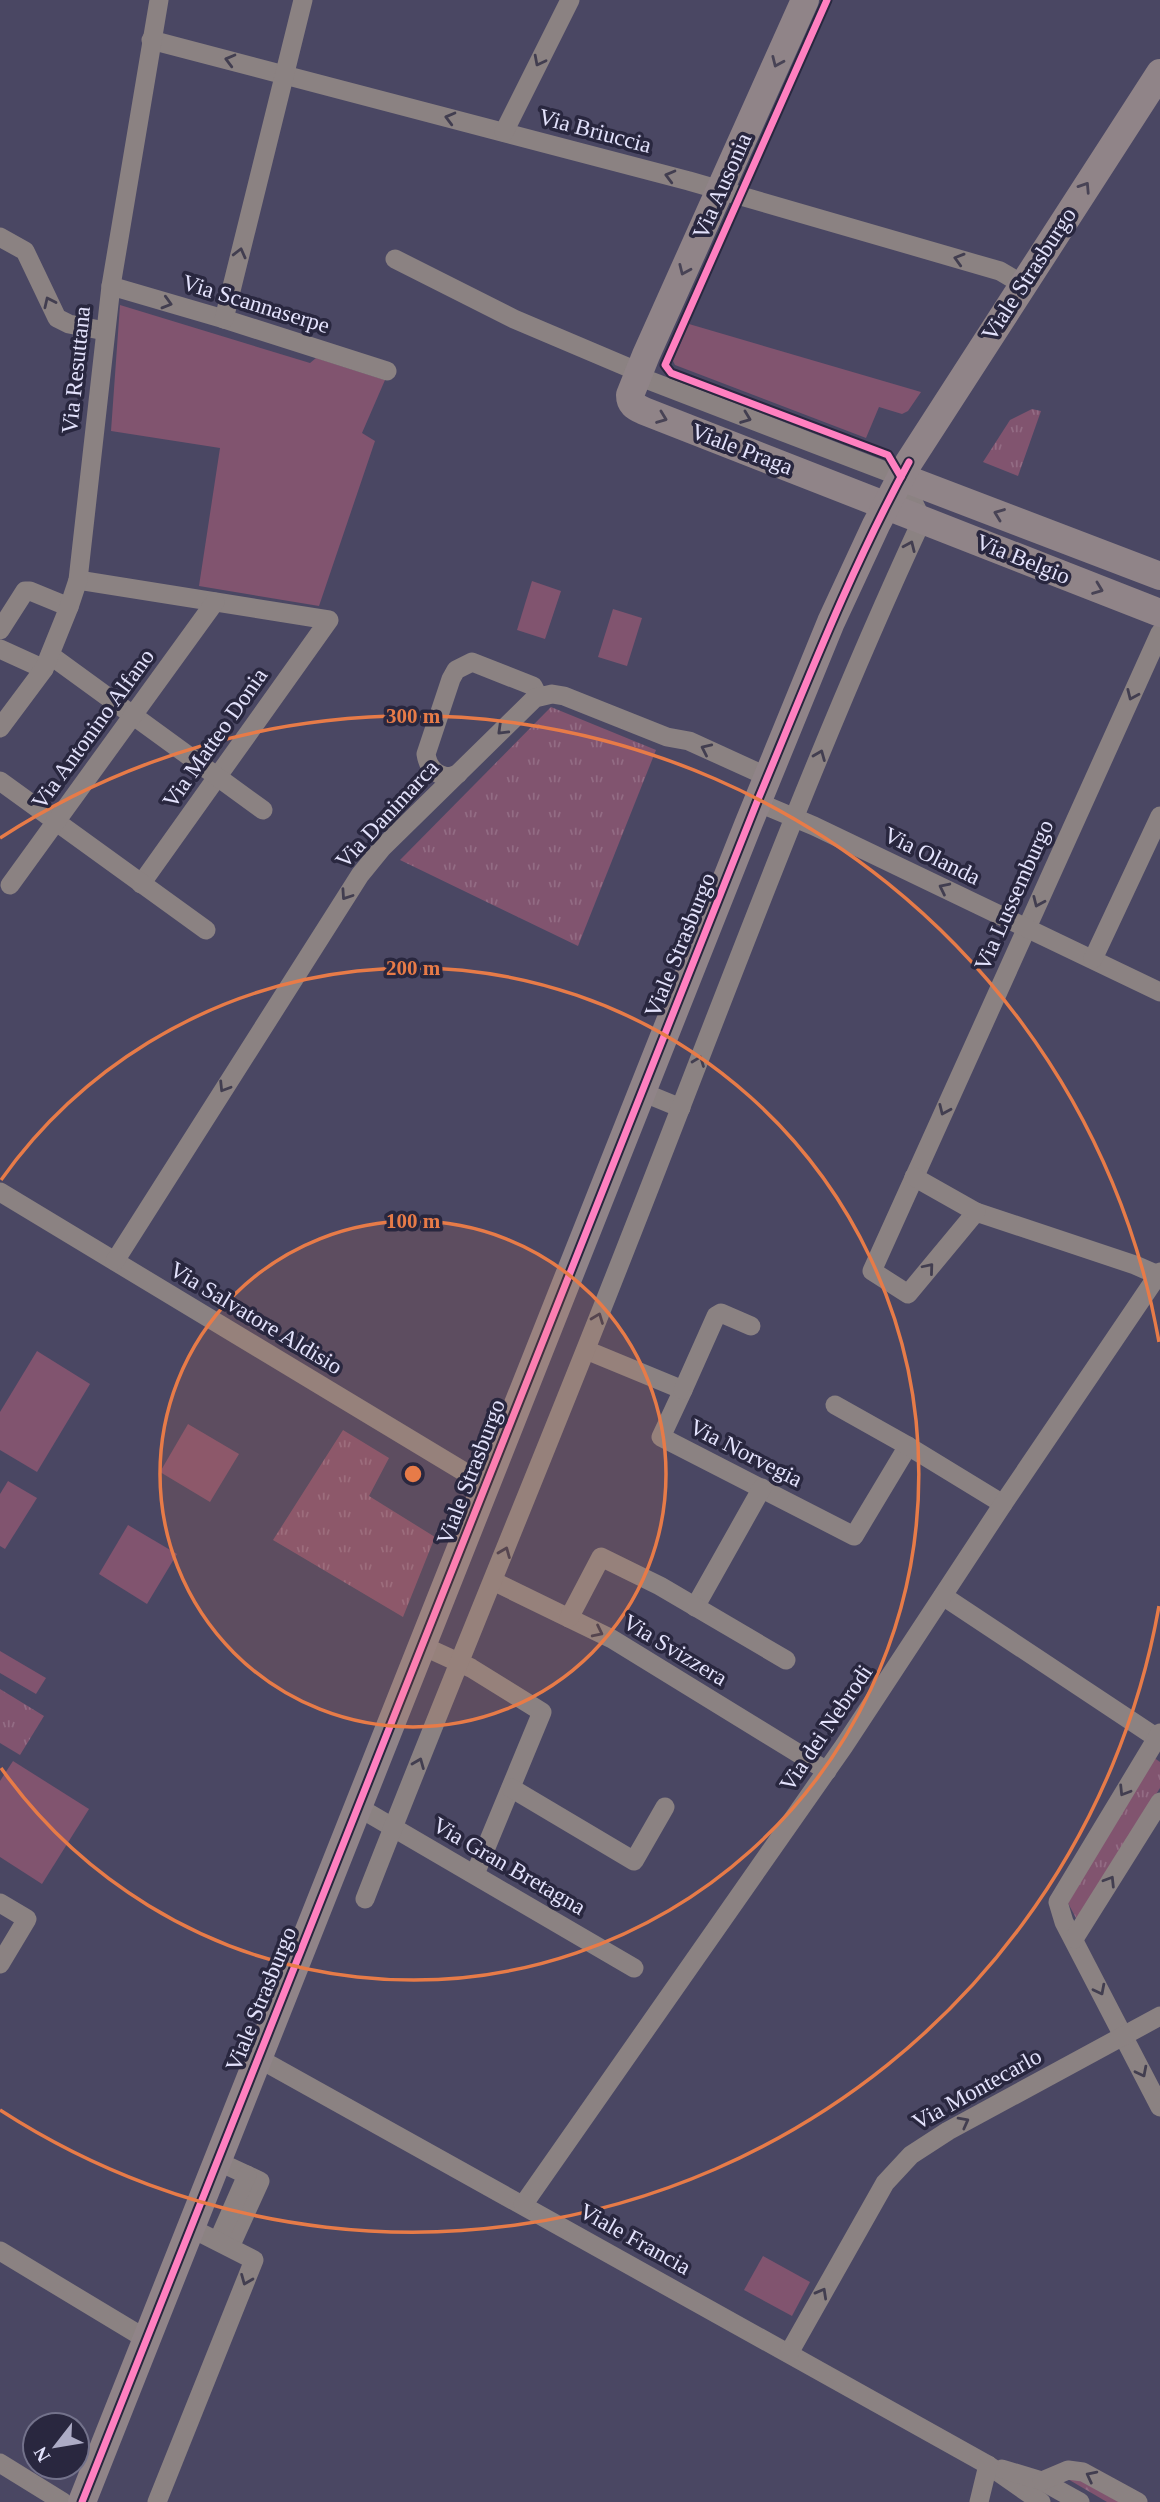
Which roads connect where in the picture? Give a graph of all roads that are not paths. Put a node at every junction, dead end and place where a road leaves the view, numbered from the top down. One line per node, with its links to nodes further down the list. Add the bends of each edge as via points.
1 (159, 0): 5 (street, Via Resuttana)
2 (303, 0): 7 (street)
3 (570, 0): 8 (street, one-way to 8)
4 (806, 0): 9 (street, Via Ausonia, one-way to 9)
5 (151, 40): 7 (street, Via Briuccia, one-way to 5); 13 (street, Via Resuttana)
6 (1160, 73): 12 (street, Viale Strasburgo, one-way to 6)
7 (283, 74): 8 (street, Via Briuccia, one-way to 7); 14 (street, one-way to 7)
8 (504, 132): 9 (street, Via Briuccia, one-way to 8)
9 (719, 191): 12 (street, Via Briuccia, one-way to 9, via 1000,271); 17 (street, Via Ausonia, one-way to 17)
10 (0, 237): 15 (street, one-way to 10, via 57,318 25,251)
11 (395, 259): 17 (street, Viale Praga, via 514,319)
12 (1022, 284): 18 (street, Viale Strasburgo)
13 (111, 286): 14 (street, Via Scannaserpe, one-way to 14); 15 (street, Via Resuttana)
14 (224, 319): 16 (street, Via Scannaserpe)
15 (105, 331): 22 (street, Via Resuttana)
16 (387, 371)
17 (639, 372): 18 (street, Viale Praga, one-way to 18, via 648,380); 19 (street, Viale Praga, one-way to 19, via 629,395 637,407)
18 (901, 477): 19 (street, Viale Strasburgo); 20 (street); 21 (street, Via Belgio, one-way to 18)
19 (886, 505): 20 (street, Via Belgio); 36 (street, Viale Strasburgo, via 831,622)
20 (922, 520): 25 (street, Via Belgio, one-way to 25); 39 (street, one-way to 20)
21 (1160, 576)
22 (78, 580): 23 (street); 24 (street, Via Resuttana)
23 (215, 602): 31 (street, Via Antonino Alfano); 34 (street, Via Matteo Donia, via 329,620)
24 (69, 607): 26 (street, via 25,591); 29 (street, Via Resuttana)
25 (1160, 613)
26 (0, 631)
27 (1160, 633): 43 (street, Via Lussemburgo, one-way to 43)
28 (0, 649): 29 (street)
29 (47, 662): 31 (street); 32 (street, Via Resuttana)
30 (535, 698): 33 (street, Via Danimarca, one-way to 33); 33 (street, via 533,686 483,665 472,662 457,670 426,754 433,771 449,777); 36 (street, one-way to 30, via 689,741 667,737 564,696)
31 (133, 716): 34 (street); 40 (street, Via Antonino Alfano)
32 (0, 728)
33 (458, 774): 52 (street, Via Danimarca, one-way to 52, via 360,875)
34 (218, 777): 37 (street); 41 (street, Via Matteo Donia)
35 (0, 781): 40 (street)
36 (762, 790): 39 (street, Via Olanda); 47 (street, Viale Strasburgo)
37 (263, 810)
38 (1160, 816): 45 (street)
39 (795, 818): 43 (street, Via Olanda, one-way to 39); 48 (street, one-way to 39)
40 (56, 822): 41 (street); 42 (street, Via Antonino Alfano)
41 (142, 884): 44 (street)
42 (9, 885)
43 (1026, 928): 45 (street, Via Olanda); 49 (street, Via Lussemburgo, one-way to 49)
44 (206, 930)
45 (1093, 959): 46 (street, Via Olanda)
46 (1160, 992)
47 (642, 1092): 48 (street); 59 (street, Viale Strasburgo)
48 (681, 1108): 55 (street, one-way to 48)
49 (914, 1177): 51 (street); 51 (street, Via Lussemburgo, one-way to 51, via 872,1272 908,1294)
50 (0, 1192): 52 (street, Via Salvatore Aldisio)
51 (976, 1212): 53 (street)
52 (115, 1261): 59 (street, Via Salvatore Aldisio)
53 (1159, 1274): 61 (street, Via dei Nebrodi)
54 (751, 1326): 56 (street, via 721,1313 716,1316)
55 (586, 1350): 56 (street, Via Norvegia); 62 (street, one-way to 55)
56 (683, 1390): 60 (street, Via Norvegia, via 661,1437)
57 (835, 1405): 58 (street)
58 (908, 1446): 60 (street, Via Norvegia, via 854,1535); 61 (street)
59 (486, 1485): 66 (street, Viale Strasburgo)
60 (762, 1488): 64 (street)
61 (1003, 1504): 63 (street, Via dei Nebrodi)
62 (493, 1581): 65 (street, Via Svizzera); 68 (street)
63 (943, 1596): 69 (street); 70 (street, Via dei Nebrodi)
64 (695, 1606): 65 (street, via 601,1557); 67 (street)
65 (569, 1618): 70 (street, Via Svizzera, one-way to 70, via 612,1639)
66 (423, 1646): 68 (street); 73 (street, Viale Strasburgo)
67 (786, 1660)
68 (459, 1662): 71 (street, via 542,1712); 75 (street, one-way to 68)
69 (1159, 1737): 79 (street, one-way to 79, via 1060,1898 1059,1910)
70 (827, 1770): 87 (street, Via dei Nebrodi)
71 (511, 1788): 74 (street, via 634,1861); 76 (street)
72 (1160, 1802): 79 (street, one-way to 72)
73 (358, 1807): 75 (street, Via Gran Bretagna); 84 (street, Viale Strasburgo)
74 (666, 1807)
75 (393, 1826): 76 (street, Via Gran Bretagna); 77 (street)
76 (475, 1874): 81 (street, Via Gran Bretagna)
77 (365, 1899)
78 (0, 1903): 80 (street, via 27,1919)
79 (1074, 1939): 83 (street, one-way to 83)
80 (0, 1964)
81 (634, 1968)
82 (1160, 2016): 83 (street, Via Montecarlo)
83 (1124, 2036): 85 (street, one-way to 85); 92 (street, Via Montecarlo, one-way to 83, via 885,2183 911,2155)
84 (258, 2058): 86 (street, Viale Strasburgo); 87 (street, Viale Francia)
85 (1160, 2107)
86 (217, 2161): 88 (street, Viale Strasburgo); 89 (street, via 247,2175)
87 (523, 2205): 92 (street, Viale Francia)
88 (191, 2228): 89 (street); 91 (street, Viale Strasburgo)
89 (224, 2244): 98 (street, one-way to 98, via 254,2260)
90 (0, 2251): 91 (street)
91 (146, 2339): 97 (street, Viale Strasburgo)
92 (789, 2353): 94 (street, Viale Francia)
93 (0, 2463): 96 (street)
94 (988, 2465): 95 (street, Viale Francia); 99 (street); 100 (street, Viale Francia)
95 (1041, 2481): 101 (street, Viale Francia); 102 (street, one-way to 95, via 1083,2472 1068,2470)
96 (63, 2502)
97 (82, 2502)
98 (158, 2502)
99 (979, 2502)
100 (1041, 2502)
101 (1080, 2502)
102 (1138, 2502)

